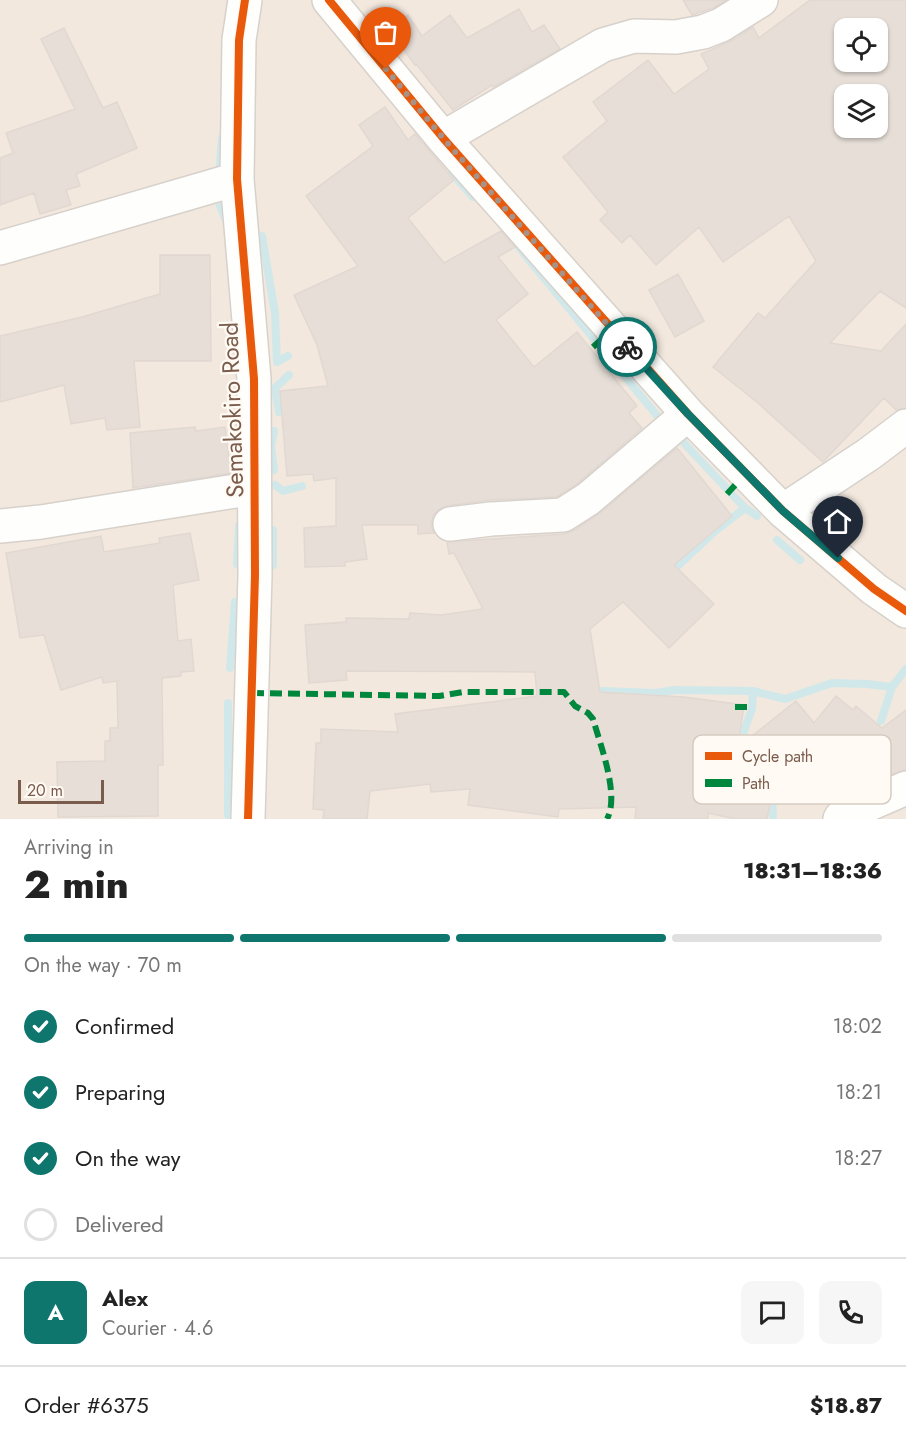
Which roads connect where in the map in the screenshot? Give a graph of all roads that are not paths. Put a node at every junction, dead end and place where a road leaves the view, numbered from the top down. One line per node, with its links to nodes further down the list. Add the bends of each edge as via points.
1 (245, 0): 5 (street, Semakokiro Road, via 239,40)
2 (329, 0): 4 (street)
3 (761, 0): 4 (street, via 722,25 703,32 676,37 634,36 603,45)
4 (443, 138): 7 (street)
5 (237, 179): 6 (street); 9 (street, Semakokiro Road, via 254,379)
6 (0, 248)
7 (688, 414): 10 (street); 11 (street, via 588,499 563,515)
8 (906, 426): 10 (street)
9 (254, 488): 12 (street); 17 (street, Semakokiro Road)
10 (783, 511): 13 (street, via 874,589)
11 (450, 524)
12 (0, 526)
13 (906, 611)
14 (906, 788): 15 (street)
15 (891, 795)
16 (869, 804): 18 (street)
17 (248, 819)
18 (840, 819)

